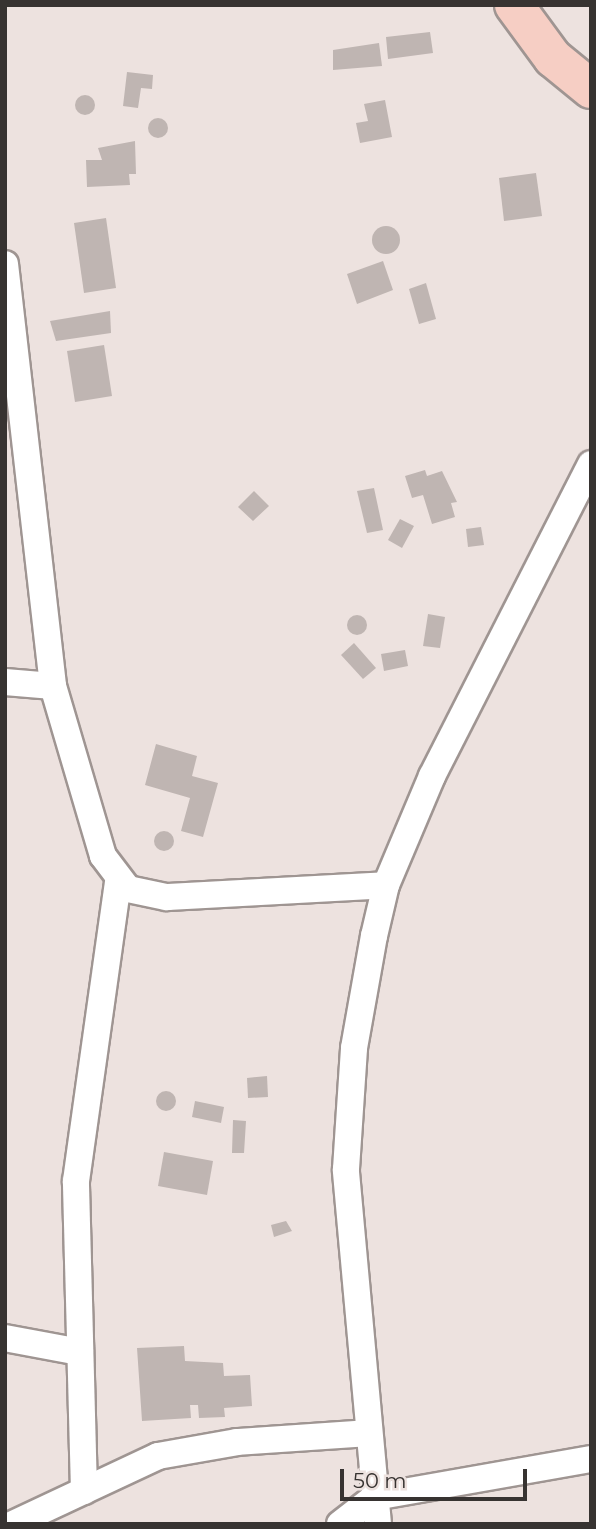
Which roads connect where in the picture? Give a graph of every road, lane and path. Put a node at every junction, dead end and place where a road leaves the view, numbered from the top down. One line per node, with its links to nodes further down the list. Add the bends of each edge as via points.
1 (514, 5): 2 (street, via 553,58)
2 (591, 89)
3 (5, 264): 6 (street)
4 (591, 464): 8 (street, via 459,719)
5 (5, 682): 6 (street)
6 (53, 687): 7 (street, via 103,856)
7 (118, 882): 8 (street, via 144,895 167,897); 10 (street, via 76,1170)
8 (386, 885): 11 (street, via 356,1036 347,1158 348,1224)
9 (5, 1338): 10 (street)
10 (80, 1352): 13 (street)
11 (368, 1433): 13 (street, via 195,1446 134,1464); 14 (street)
12 (591, 1459): 14 (street)
13 (84, 1491): 15 (street)
14 (375, 1497): 16 (street); 17 (street)
15 (13, 1524)
16 (340, 1524)
17 (377, 1524)

